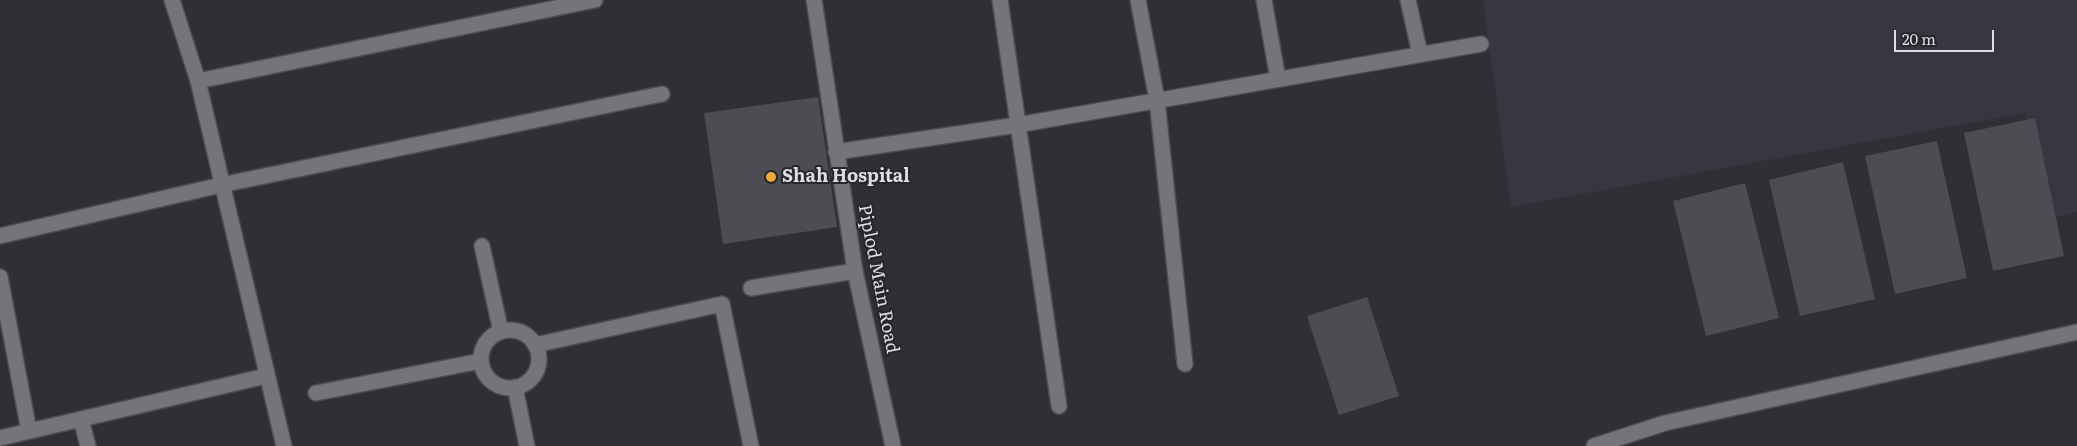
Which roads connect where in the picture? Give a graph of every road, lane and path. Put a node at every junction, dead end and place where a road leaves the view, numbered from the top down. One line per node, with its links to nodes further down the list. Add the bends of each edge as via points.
1 (172, 0): 11 (street)
2 (595, 0): 11 (street)
3 (814, 0): 15 (street, Piplod Main Road)
4 (1000, 0): 14 (street)
5 (1138, 0): 13 (street)
6 (1264, 0): 10 (street)
7 (1408, 0): 9 (street)
8 (1481, 44): 9 (street)
9 (1420, 54): 10 (street)
10 (1278, 79): 13 (street)
11 (198, 81): 16 (street)
12 (662, 94): 16 (street)
13 (1157, 100): 14 (street); 26 (street)
14 (1017, 125): 15 (street); 30 (street)
15 (836, 152): 19 (street, Piplod Main Road)
16 (221, 185): 17 (street); 27 (street)
17 (0, 236)
18 (482, 246): 22 (street)
19 (855, 271): 21 (street); 34 (street, Piplod Main Road)
20 (0, 277): 32 (street)
21 (751, 288)
22 (501, 332): 24 (street, via 521,332); 25 (street, via 486,343)
23 (2077, 332): 39 (street, via 1665,423)
24 (535, 345): 28 (street, via 539,364 530,380); 38 (street, via 722,304)
25 (481, 361): 28 (street, via 483,370 495,384 504,388); 29 (street)
26 (1185, 364)
27 (266, 376): 31 (street); 36 (street)
28 (515, 387): 37 (street)
29 (316, 393)
30 (1058, 406)
31 (81, 419): 32 (street); 35 (street)
32 (30, 431): 33 (street)
33 (0, 438)
34 (888, 445)
35 (88, 446)
36 (284, 446)
37 (527, 446)
38 (751, 446)
39 (1594, 446)

